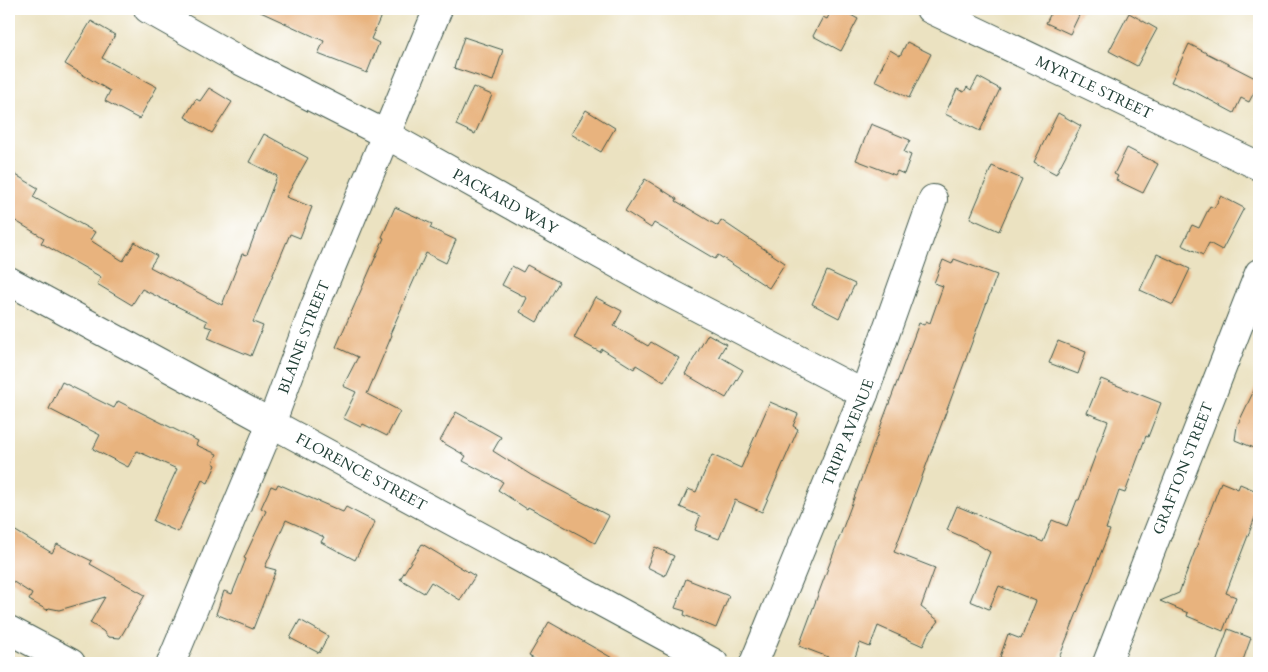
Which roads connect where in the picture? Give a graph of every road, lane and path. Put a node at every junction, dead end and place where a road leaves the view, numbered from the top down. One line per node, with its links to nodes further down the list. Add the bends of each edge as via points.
1 (148, 9): 4 (street, PACKARD WAY, via 232,57)
2 (438, 9): 4 (street, BLAINE STREET)
3 (930, 9): 5 (street, MYRTLE STREET)
4 (385, 134): 9 (street, PACKARD WAY, via 662,289); 10 (street, BLAINE STREET)
5 (1259, 166)
6 (932, 199): 9 (street, TRIPP AVENUE)
7 (1259, 273): 16 (street, GRAFTON STREET)
8 (9, 281): 10 (street, FLORENCE STREET)
9 (864, 394): 15 (street, TRIPP AVENUE)
10 (271, 424): 13 (street, BLAINE STREET); 14 (street, FLORENCE STREET)
11 (9, 630): 12 (street)
12 (71, 663)
13 (171, 663)
14 (714, 663)
15 (754, 663)
16 (1107, 663)

